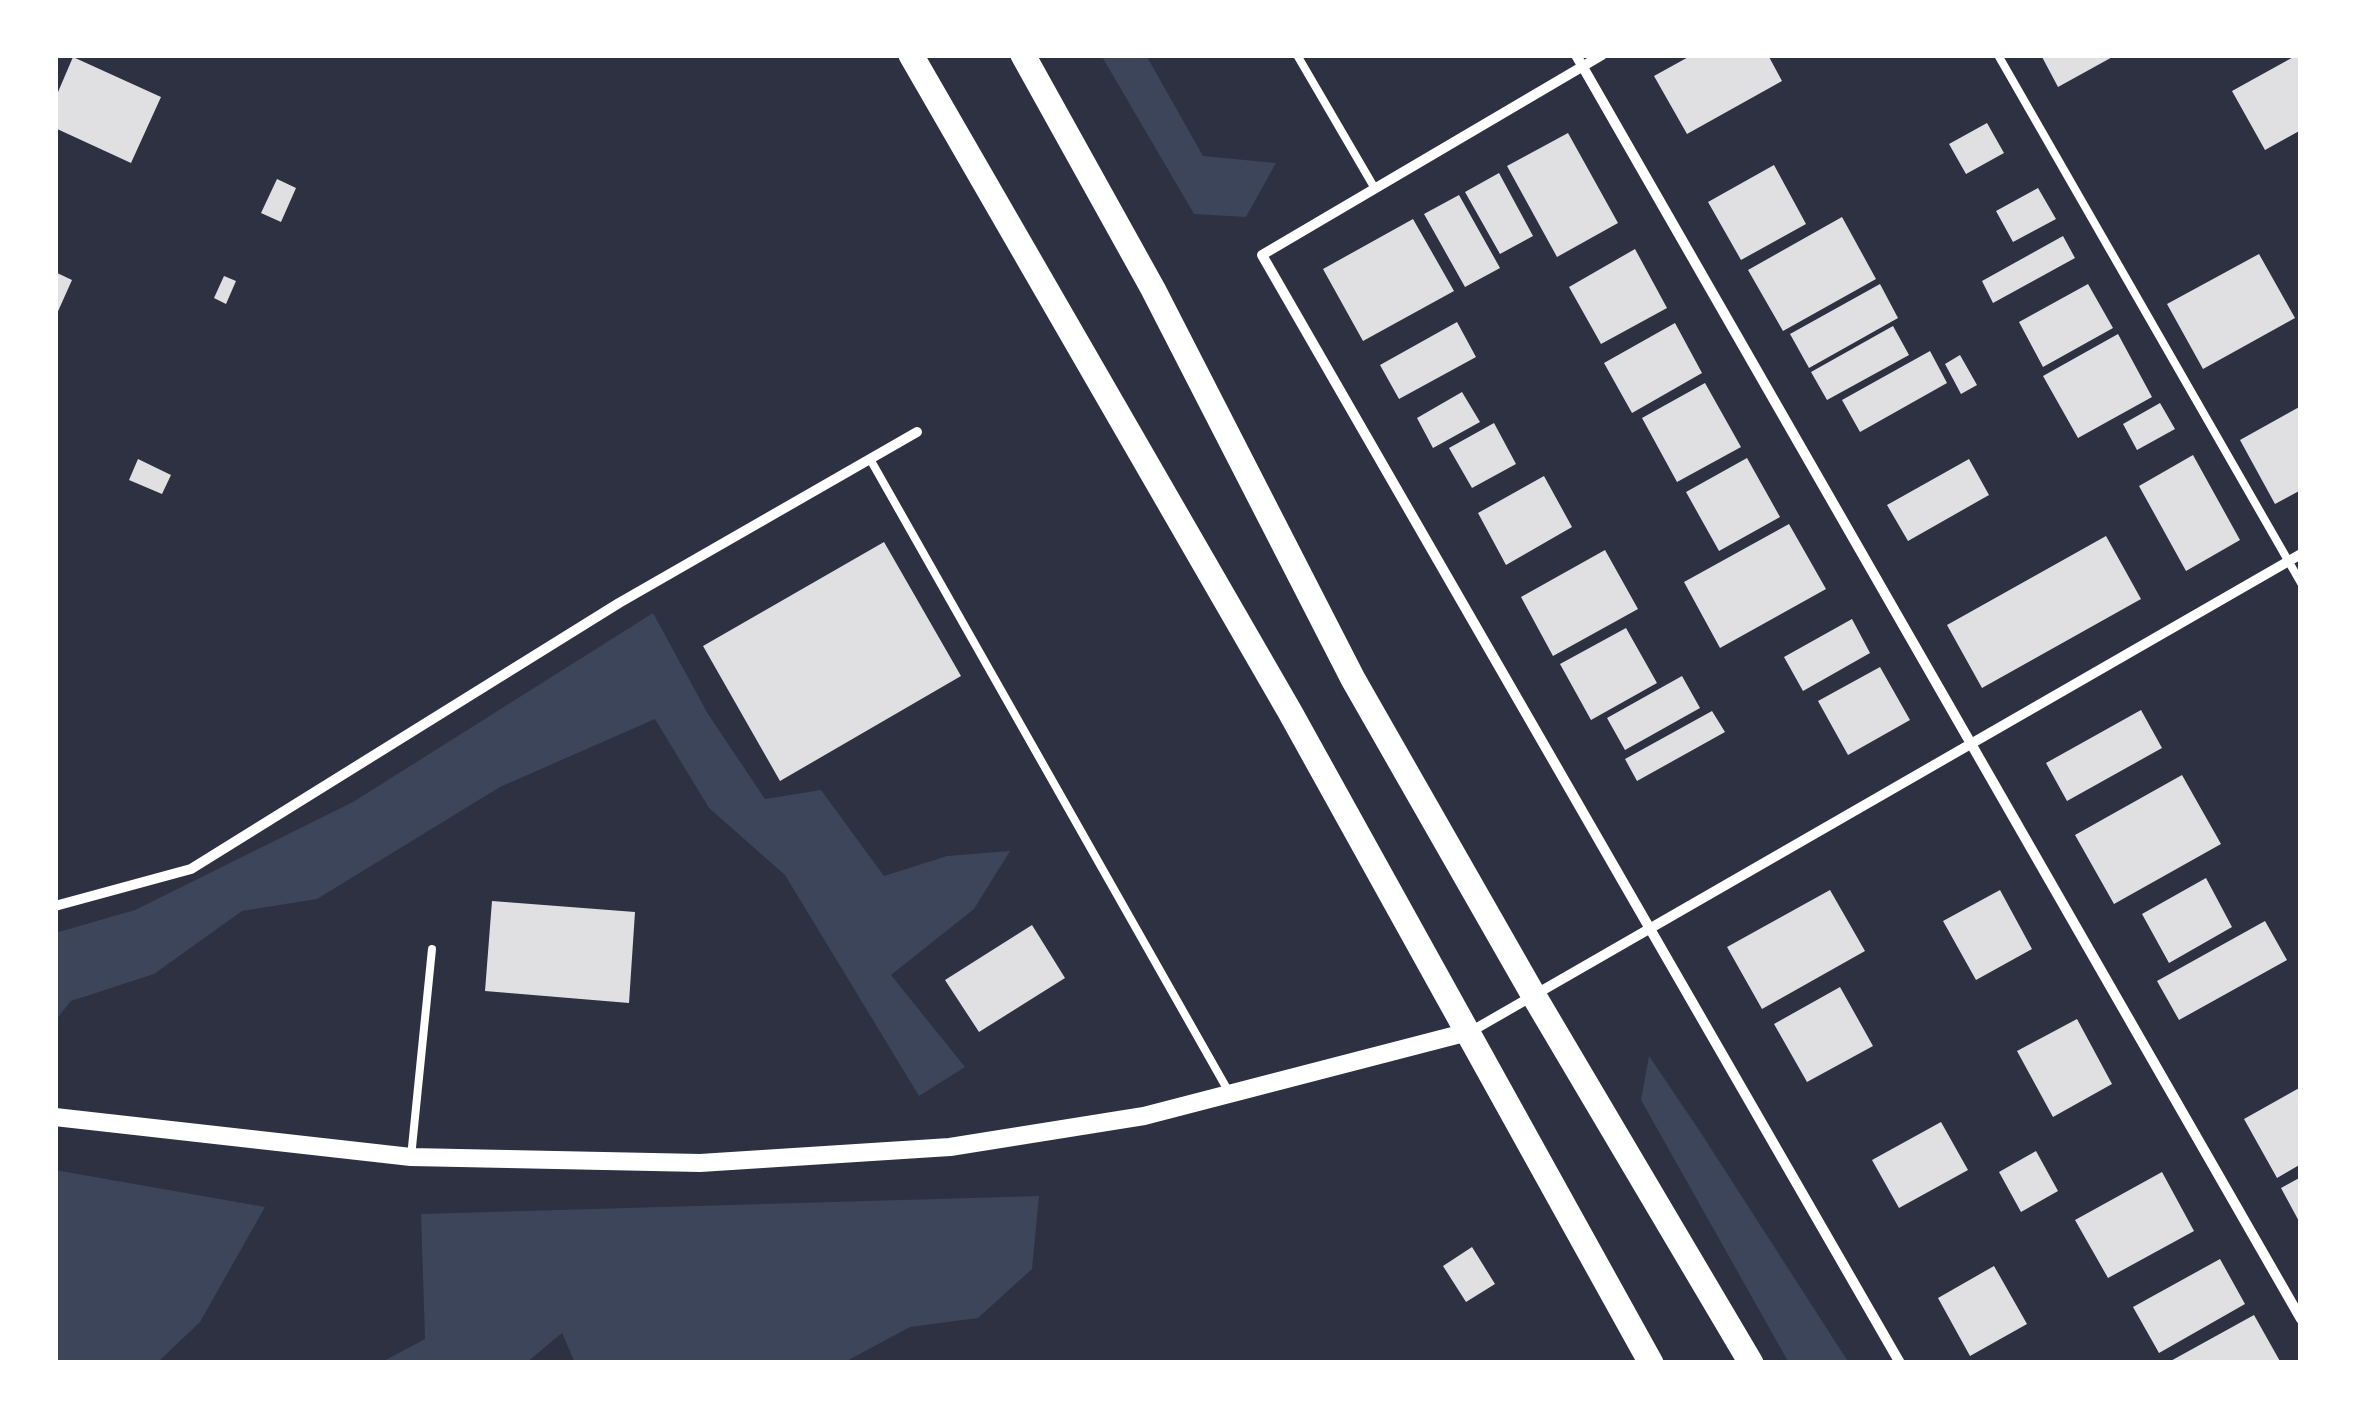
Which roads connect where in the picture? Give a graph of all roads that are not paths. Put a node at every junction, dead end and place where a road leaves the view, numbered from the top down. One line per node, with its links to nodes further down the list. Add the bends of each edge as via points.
1 (911, 55): 19 (main road)
2 (1023, 55): 18 (main road, via 1153,289 1353,679)
3 (1297, 55): 8 (lane)
4 (1576, 55): 7 (street)
5 (1602, 55): 7 (street)
6 (1998, 55): 12 (lane)
7 (1581, 67): 8 (street); 14 (street)
8 (1374, 187): 16 (street, via 1262,256)
9 (916, 432): 10 (street)
10 (870, 459): 15 (street, via 620,603 191,869); 20 (lane)
11 (2301, 554): 12 (street)
12 (2288, 561): 13 (lane); 14 (street)
13 (2301, 583)
14 (1970, 745): 16 (street); 23 (street)
15 (55, 906)
16 (1651, 929): 18 (street); 26 (street)
17 (432, 949): 22 (lane)
18 (1534, 996): 19 (street); 25 (main road)
19 (1468, 1032): 20 (street); 24 (main road)
20 (1230, 1094): 22 (street, via 1144,1116 950,1147 700,1163)
21 (55, 1117): 22 (street)
22 (411, 1157)
23 (2301, 1319)
24 (1651, 1363)
25 (1751, 1363)
26 (1900, 1363)

